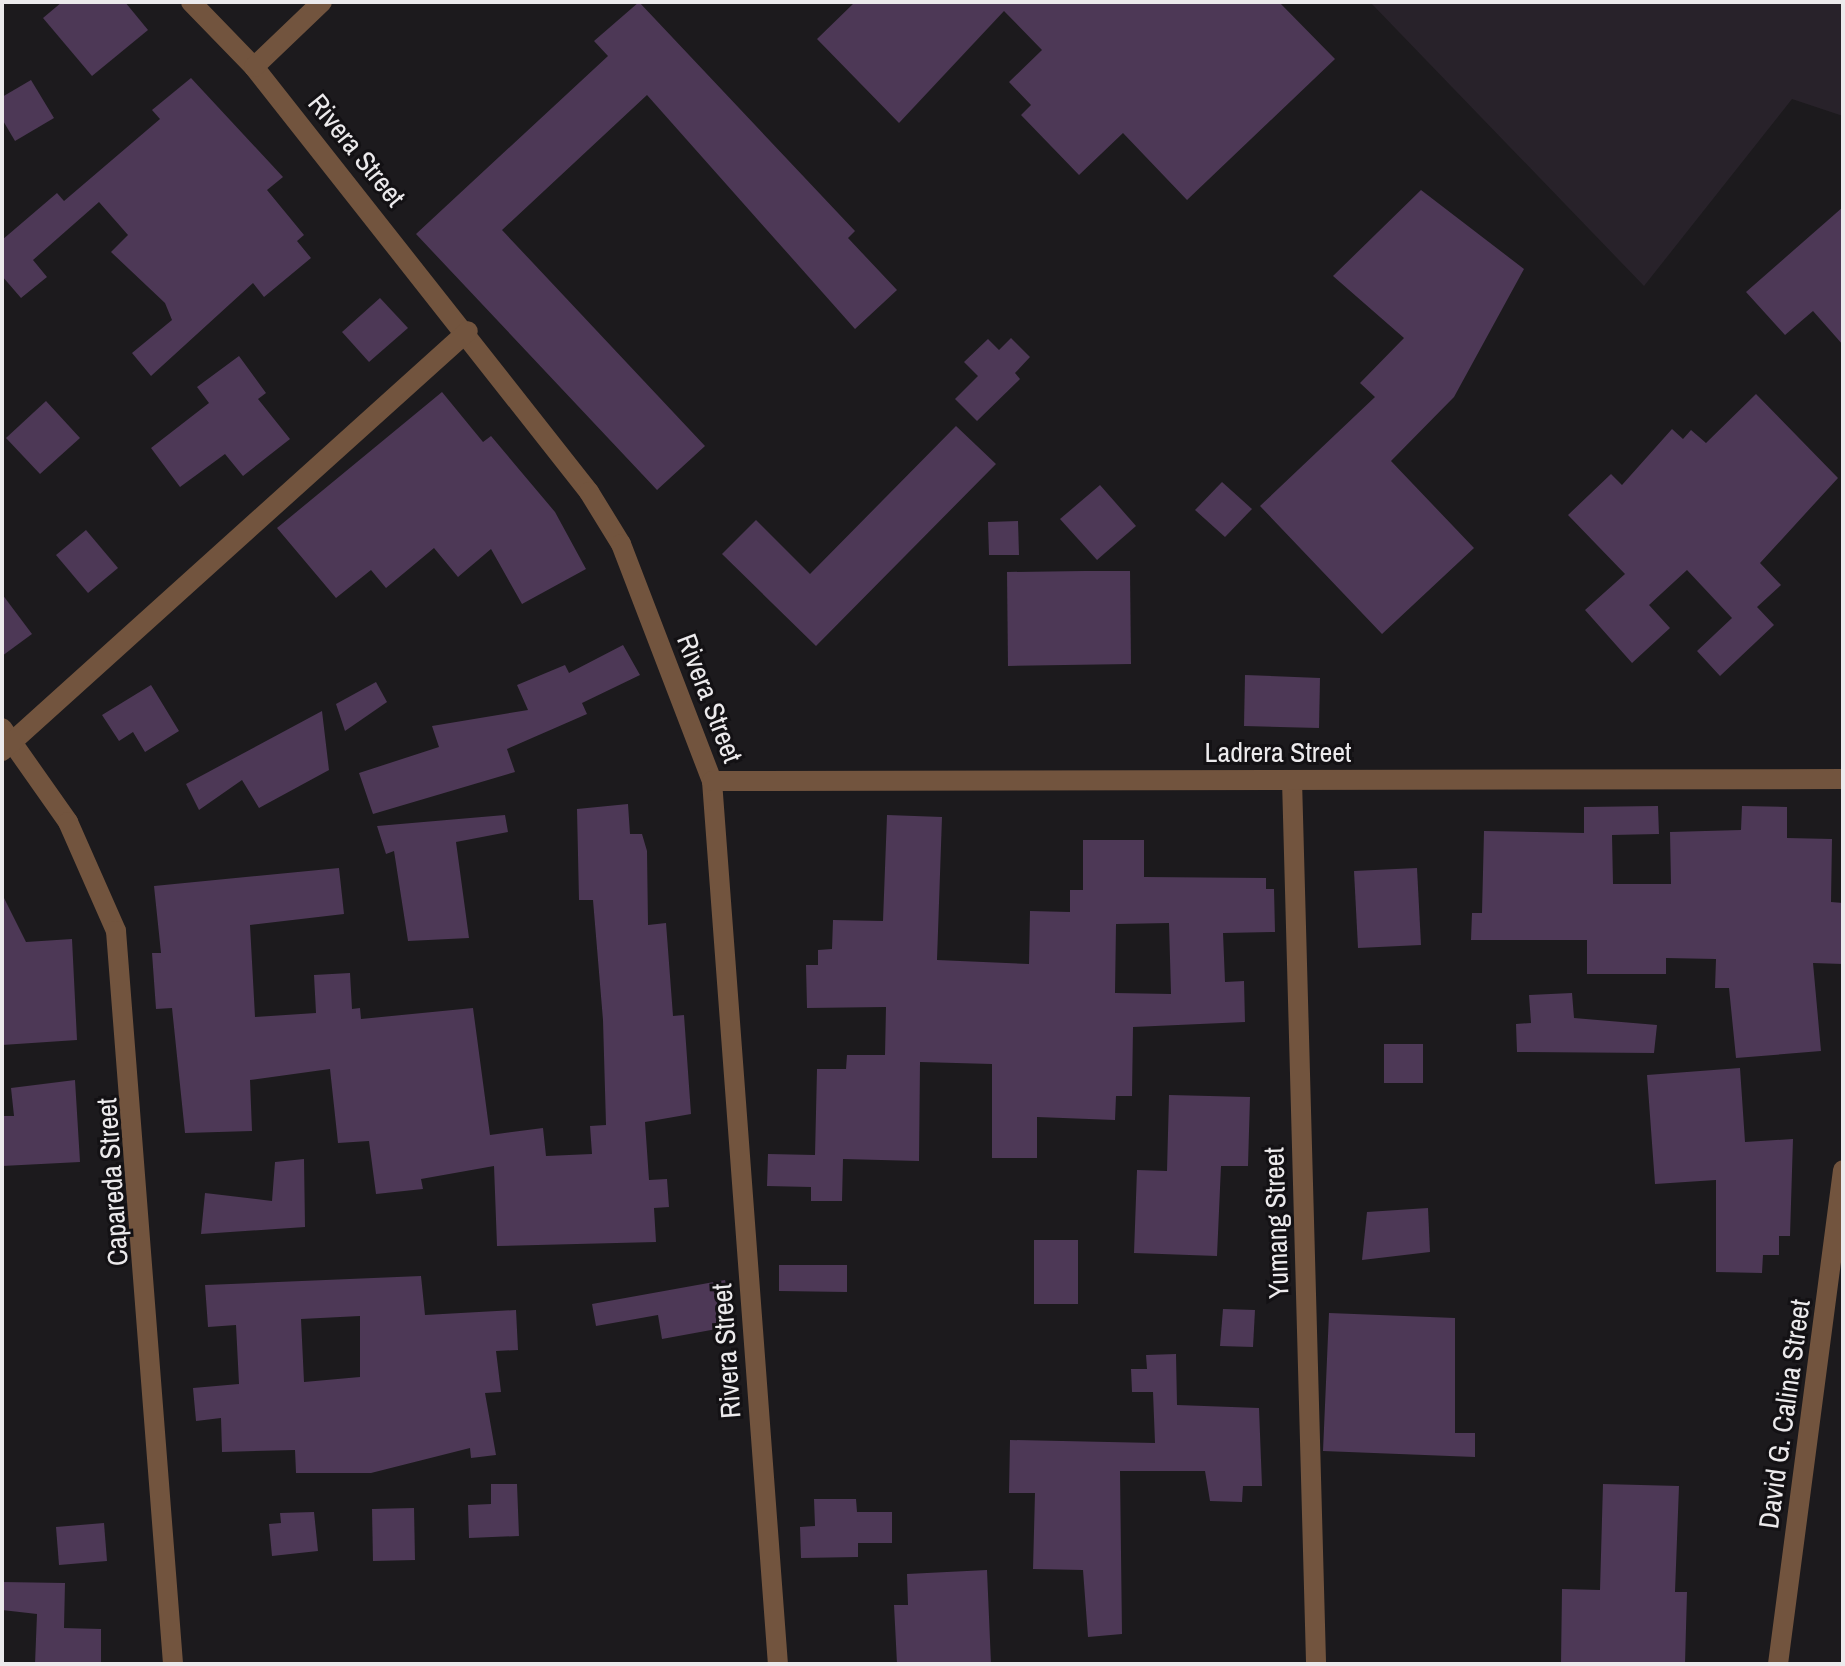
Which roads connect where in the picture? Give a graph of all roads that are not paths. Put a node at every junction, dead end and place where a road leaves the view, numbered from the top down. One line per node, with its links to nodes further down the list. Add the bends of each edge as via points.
1 (191, 2): 3 (street, Rivera Street)
2 (322, 2): 3 (street)
3 (254, 67): 4 (street, Rivera Street)
4 (468, 331): 5 (street); 8 (street, Rivera Street, via 621,544)
5 (6, 740): 11 (street, Capareda Street, via 68,822 116,931)
6 (1843, 779): 7 (street, Ladrera Street)
7 (1292, 780): 8 (street, Ladrera Street); 13 (street, Yumang Street)
8 (712, 781): 12 (street, Rivera Street)
9 (1843, 1170): 10 (street, David G. Calina Street)
10 (1838, 1255): 14 (street, David G. Calina Street)
11 (173, 1664)
12 (778, 1664)
13 (1316, 1664)
14 (1778, 1664)

